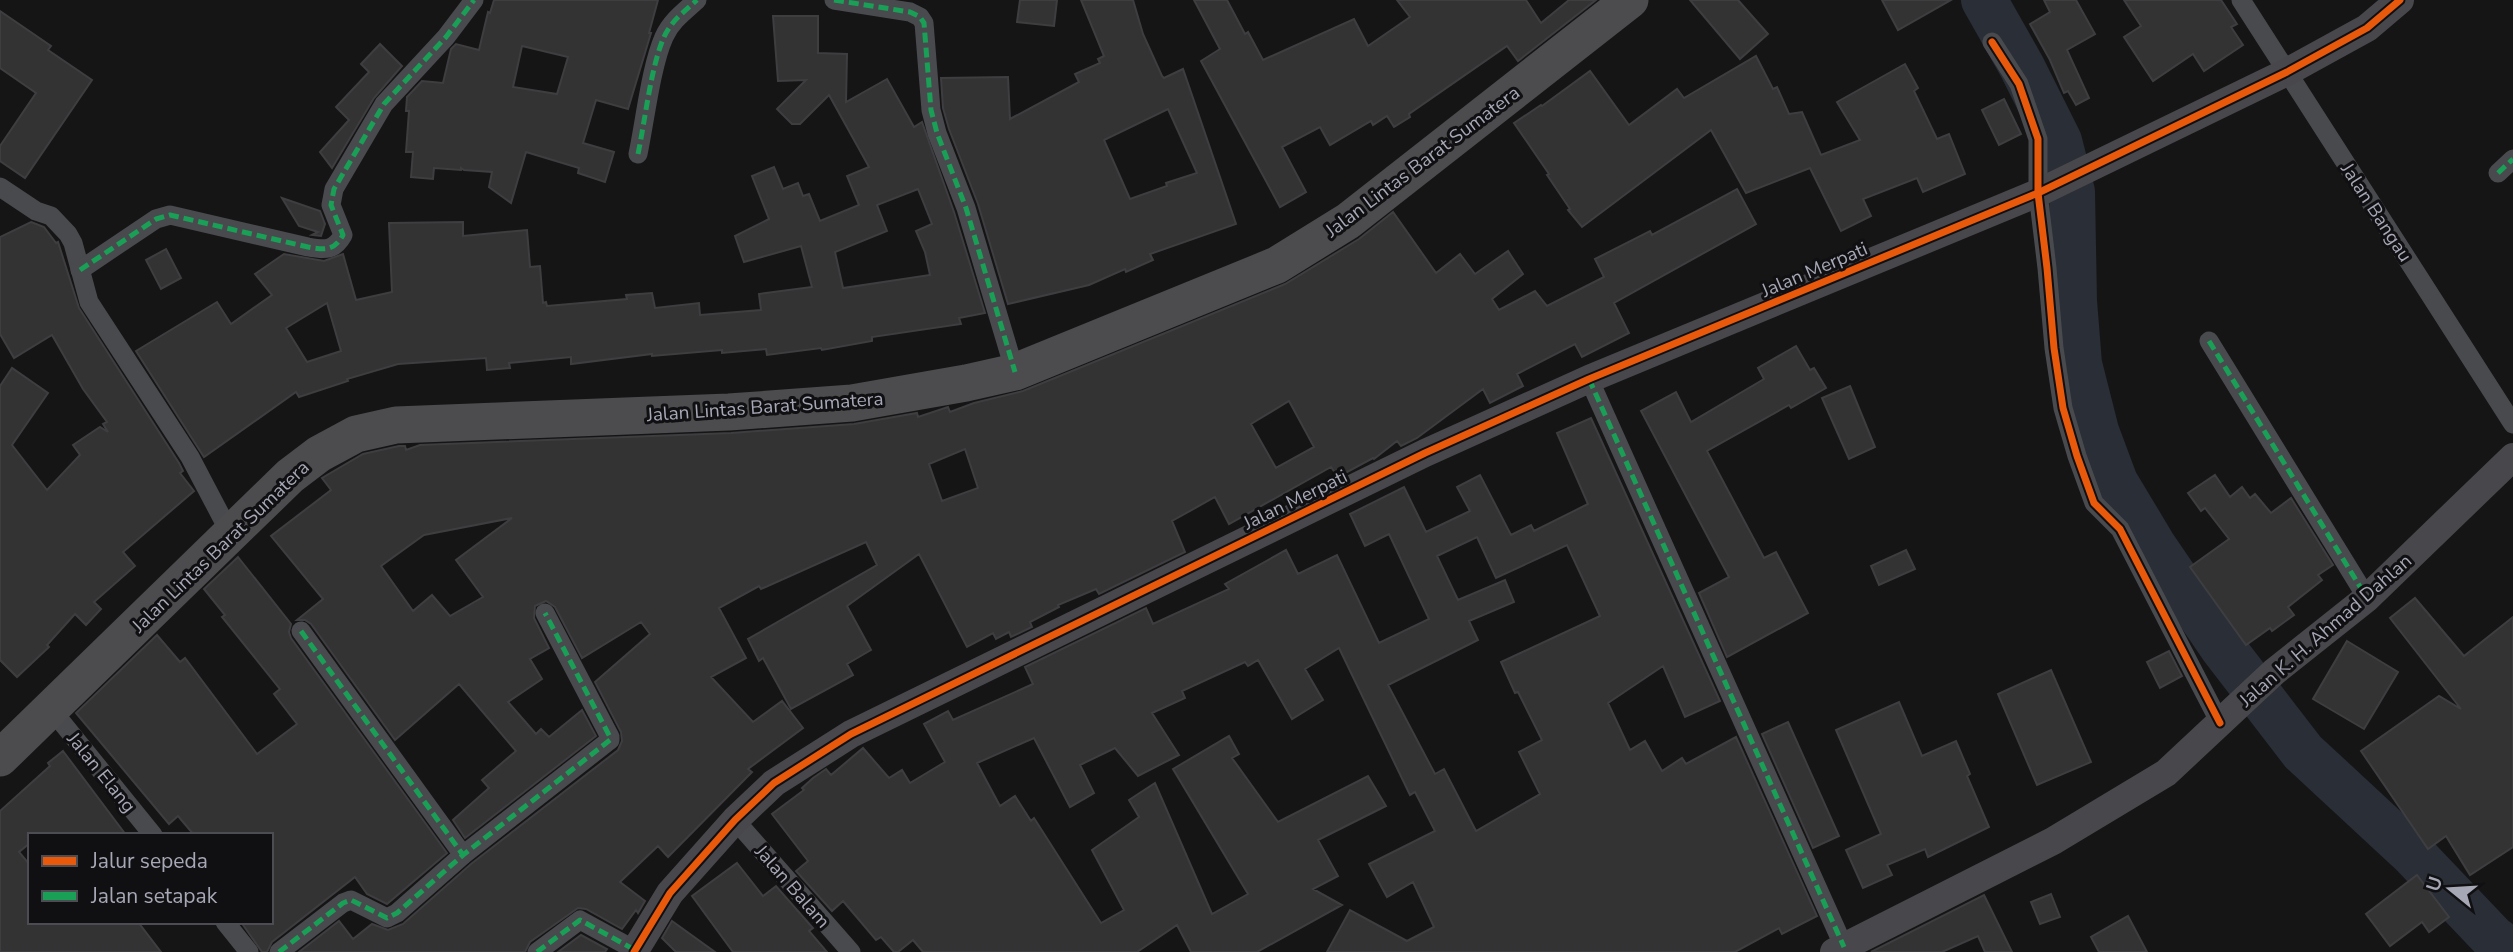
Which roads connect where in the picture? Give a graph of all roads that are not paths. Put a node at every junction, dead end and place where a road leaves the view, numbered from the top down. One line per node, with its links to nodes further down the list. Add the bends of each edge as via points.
1 (474, 0): 14 (street, via 384,104 334,189 331,205 343,235 335,247 308,247 170,215 156,219)
2 (697, 0): 9 (street, via 665,35)
3 (834, 0): 16 (street, via 910,12 924,23 931,110)
4 (1630, 0): 16 (highway, Jalan Lintas Barat Sumatera, via 1348,221 1277,265)
5 (2241, 0): 8 (street, Jalan Bangau)
6 (2400, 0): 8 (street, Jalan Merpati, via 2367,28)
7 (1992, 42): 13 (street, via 2019,84 2038,139)
8 (2287, 72): 13 (street, Jalan Merpati); 18 (street, Jalan Bangau)
9 (638, 154)
10 (2513, 159): 11 (street)
11 (2498, 173)
12 (0, 187): 14 (street, via 61,225 73,243)
13 (2043, 190): 17 (street, Jalan Merpati); 25 (street, via 2056,360 2077,456 2094,503 2120,529)
14 (80, 270): 20 (street, via 89,302 190,457)
15 (2209, 341): 21 (street)
16 (1015, 372): 20 (highway, Jalan Lintas Barat Sumatera, via 852,403 396,425 356,435 319,454)
17 (1589, 379): 27 (street, Jalan Merpati, via 1425,453 851,734 774,783); 31 (street)
18 (2513, 424)
19 (2513, 457): 21 (street, Jalan K. H. Ahmad Dahlan)
20 (230, 533): 24 (highway, Jalan Lintas Barat Sumatera)
21 (2367, 598): 25 (street, Jalan K. H. Ahmad Dahlan, via 2274,672)
22 (545, 613): 29 (street, via 610,740)
23 (302, 631): 29 (street)
24 (51, 709): 26 (highway, Jalan Lintas Barat Sumatera); 28 (street, Jalan Elang)
25 (2225, 718): 31 (street, Jalan K. H. Ahmad Dahlan, via 2166,773 2107,809)
26 (0, 758)
27 (735, 820): 32 (street, Jalan Merpati, via 670,893); 36 (street, Jalan Balam)
28 (151, 833)
29 (463, 855): 34 (street, via 397,913 387,918 351,900)
30 (227, 924): 33 (street)
31 (1839, 949)
32 (634, 951): 35 (street, via 580,920)
33 (249, 952)
34 (279, 952)
35 (537, 952)
36 (851, 952)

